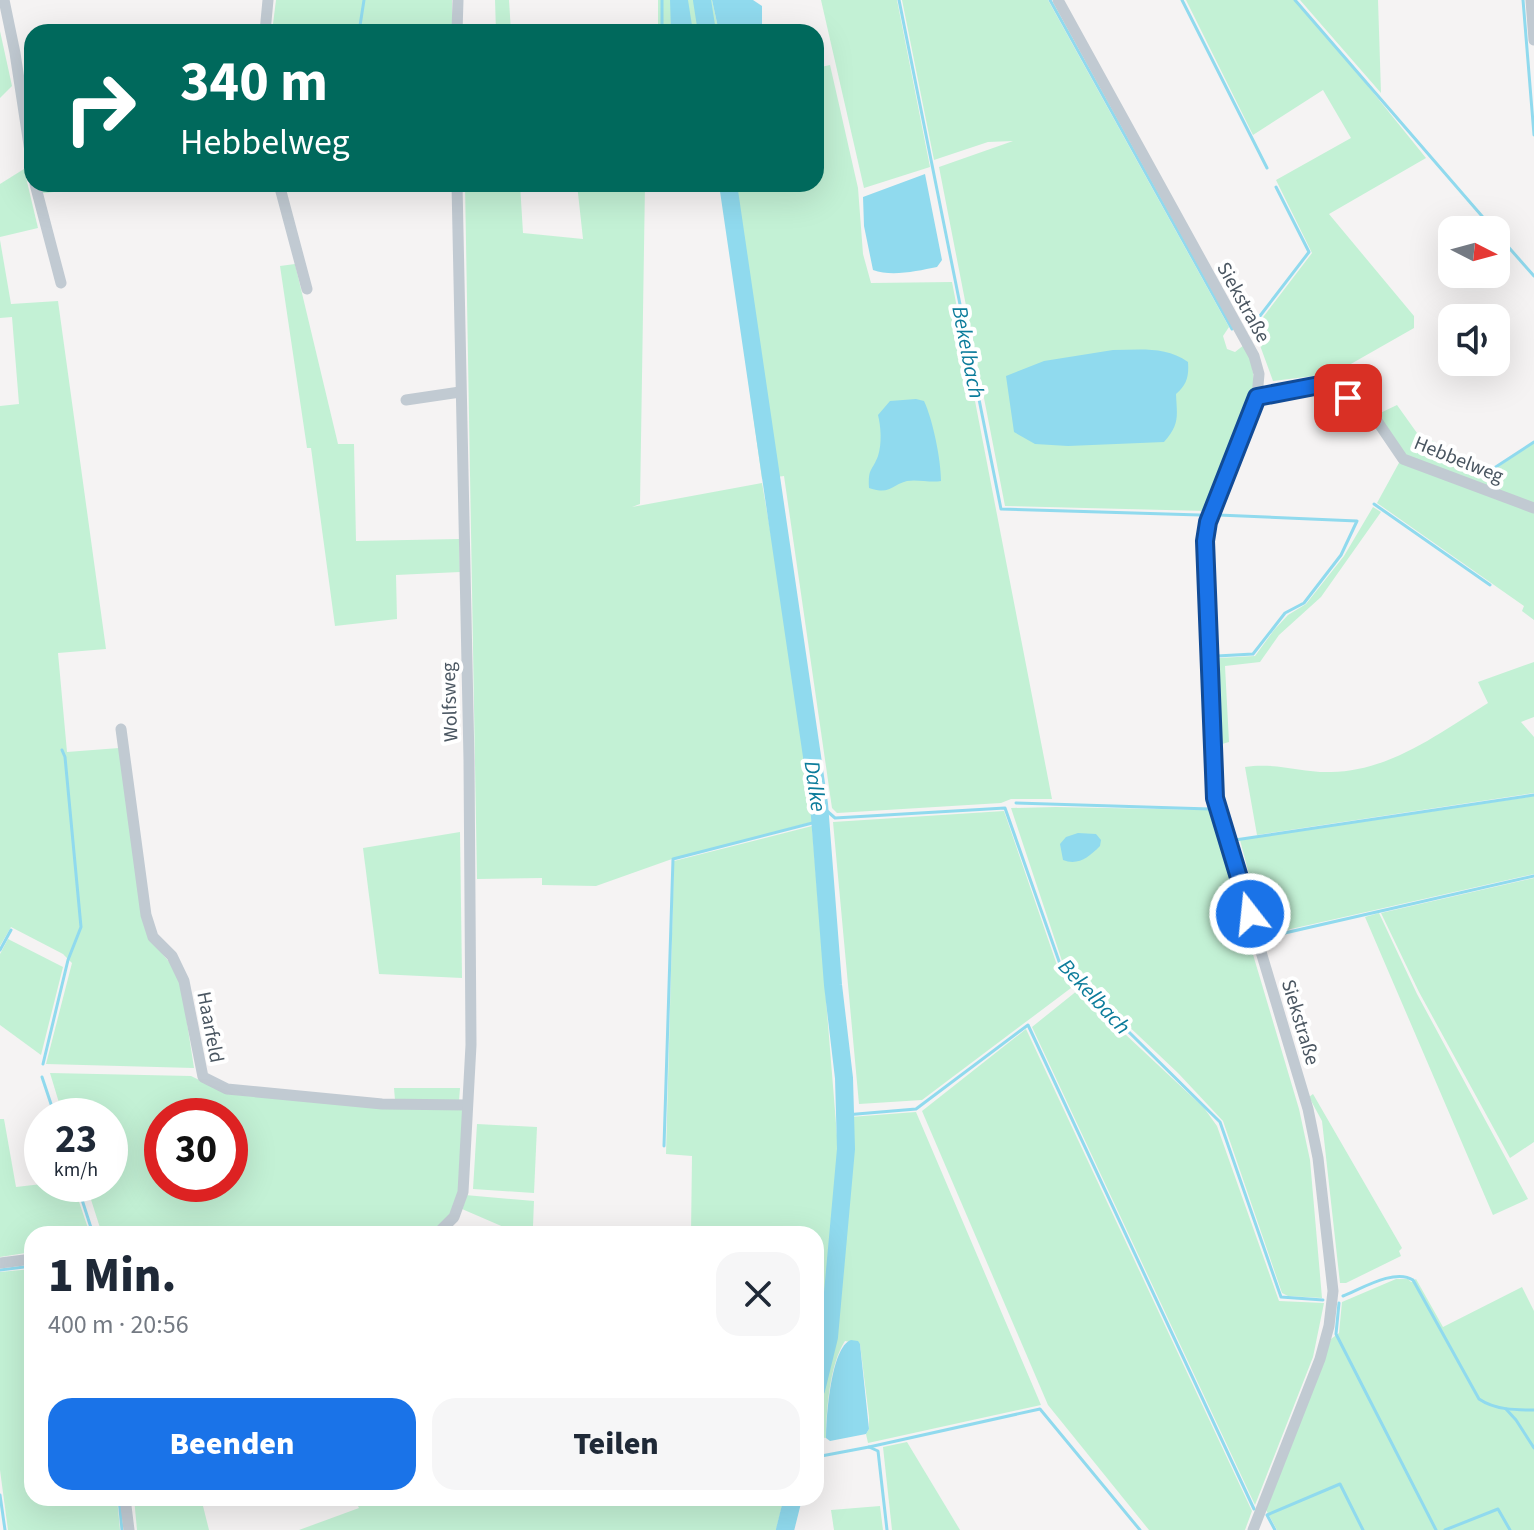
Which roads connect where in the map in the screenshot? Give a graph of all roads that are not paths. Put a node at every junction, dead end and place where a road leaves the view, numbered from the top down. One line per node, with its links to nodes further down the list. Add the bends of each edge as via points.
1 (4, 0): 9 (street)
2 (268, 0): 6 (street)
3 (458, 0): 7 (street)
4 (1058, 0): 16 (street, Siekstraße, via 1254,356)
5 (1531, 0): 8 (street)
6 (266, 24)
7 (457, 24)
8 (1534, 40)
9 (24, 112)
10 (37, 192): 13 (street)
11 (281, 192): 14 (street)
12 (457, 192): 15 (street, Wolfsweg)
13 (61, 283)
14 (307, 289)
15 (460, 392): 17 (street); 20 (street, Wolfsweg, via 469,776)
16 (1257, 397): 18 (street, Hebbelweg, via 1325,384 1371,412 1403,459); 26 (street, Siekstraße, via 1211,510 1205,541 1215,798 1308,1109 1333,1291 1320,1359)
17 (406, 400)
18 (1534, 508)
19 (121, 729): 20 (street, Haarfeld, via 146,915 153,937 172,956 184,981 203,1077 227,1089 382,1104)
20 (467, 1105): 21 (street, Wolfsweg, via 463,1192)
21 (445, 1226)
22 (24, 1260): 23 (street)
23 (0, 1263)
24 (126, 1506): 25 (street)
25 (129, 1530)
26 (1253, 1530)

